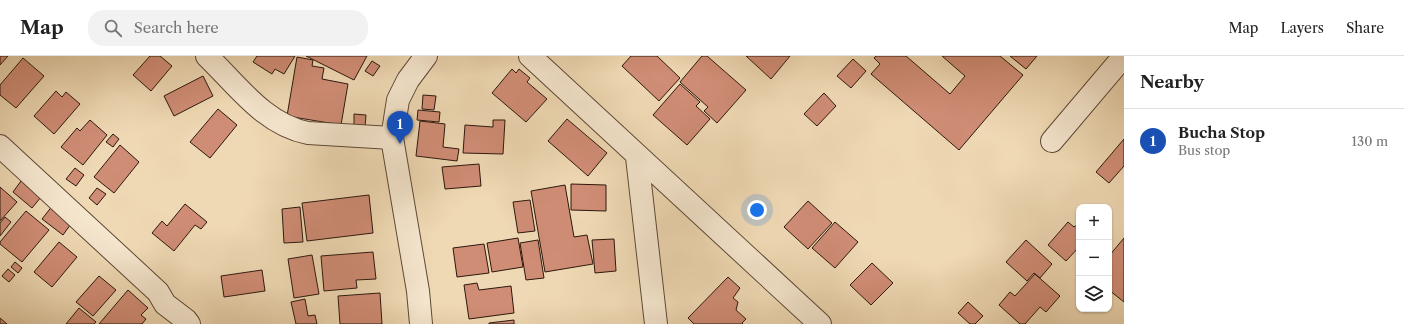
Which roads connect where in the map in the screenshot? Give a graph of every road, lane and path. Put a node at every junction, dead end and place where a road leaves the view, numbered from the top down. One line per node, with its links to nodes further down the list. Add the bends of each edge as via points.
1 (208, 56): 5 (street, via 259,109 296,131)
2 (426, 56): 5 (street, via 408,80 398,100)
3 (530, 56): 8 (street)
4 (1124, 56): 6 (street)
5 (392, 138): 10 (street, via 418,291)
6 (1052, 141)
7 (0, 146): 9 (street, via 158,292 166,304)
8 (637, 157): 11 (street); 12 (street)
9 (189, 324)
10 (420, 324)
11 (656, 324)
12 (820, 324)

